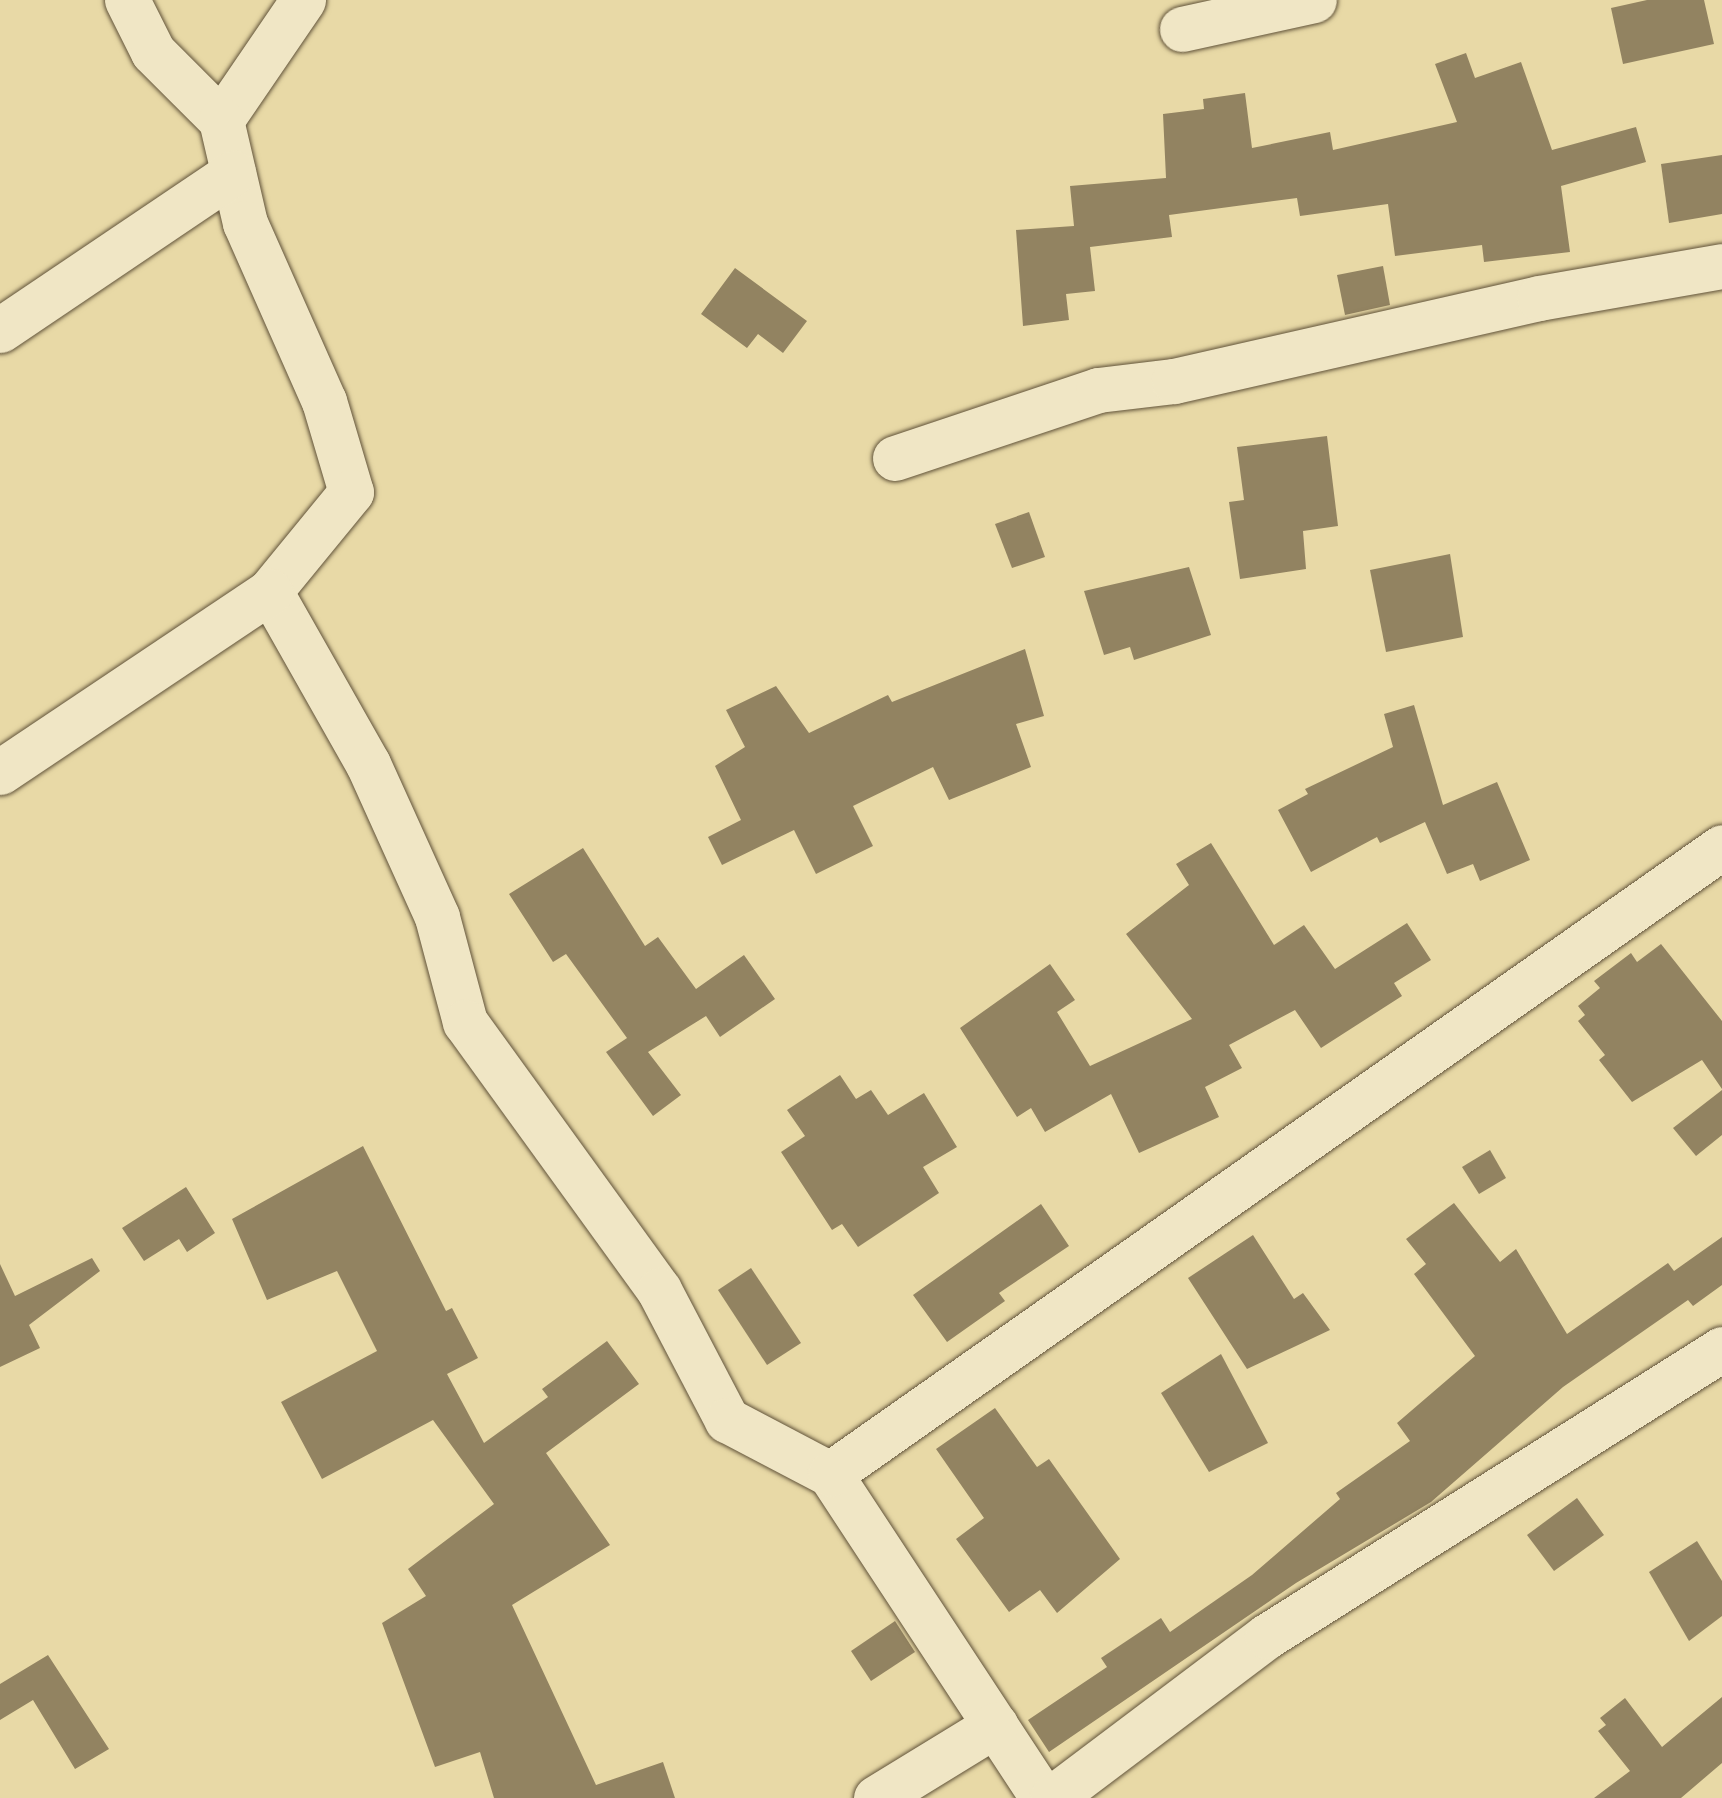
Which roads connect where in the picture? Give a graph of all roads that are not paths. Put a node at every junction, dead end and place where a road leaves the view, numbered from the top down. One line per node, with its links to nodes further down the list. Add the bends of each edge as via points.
1 (127, 0): 5 (street, via 153,52)
2 (303, 0): 5 (street)
3 (1314, 0): 4 (street)
4 (1182, 29)
5 (221, 120): 6 (street)
6 (233, 173): 8 (street); 10 (street, via 245,223 324,401 351,492)
7 (1722, 266): 9 (street, via 1539,298 1174,381 1098,390)
8 (0, 330)
9 (895, 458)
10 (270, 590): 11 (street); 14 (street, via 368,764 430,900 466,1022 659,1290 728,1420)
11 (0, 772)
12 (1722, 848): 14 (street)
13 (1722, 1349): 18 (street, via 1267,1636)
14 (830, 1474): 15 (street)
15 (995, 1725): 16 (street); 17 (street)
16 (876, 1798)
17 (1043, 1798)
18 (1052, 1798)

